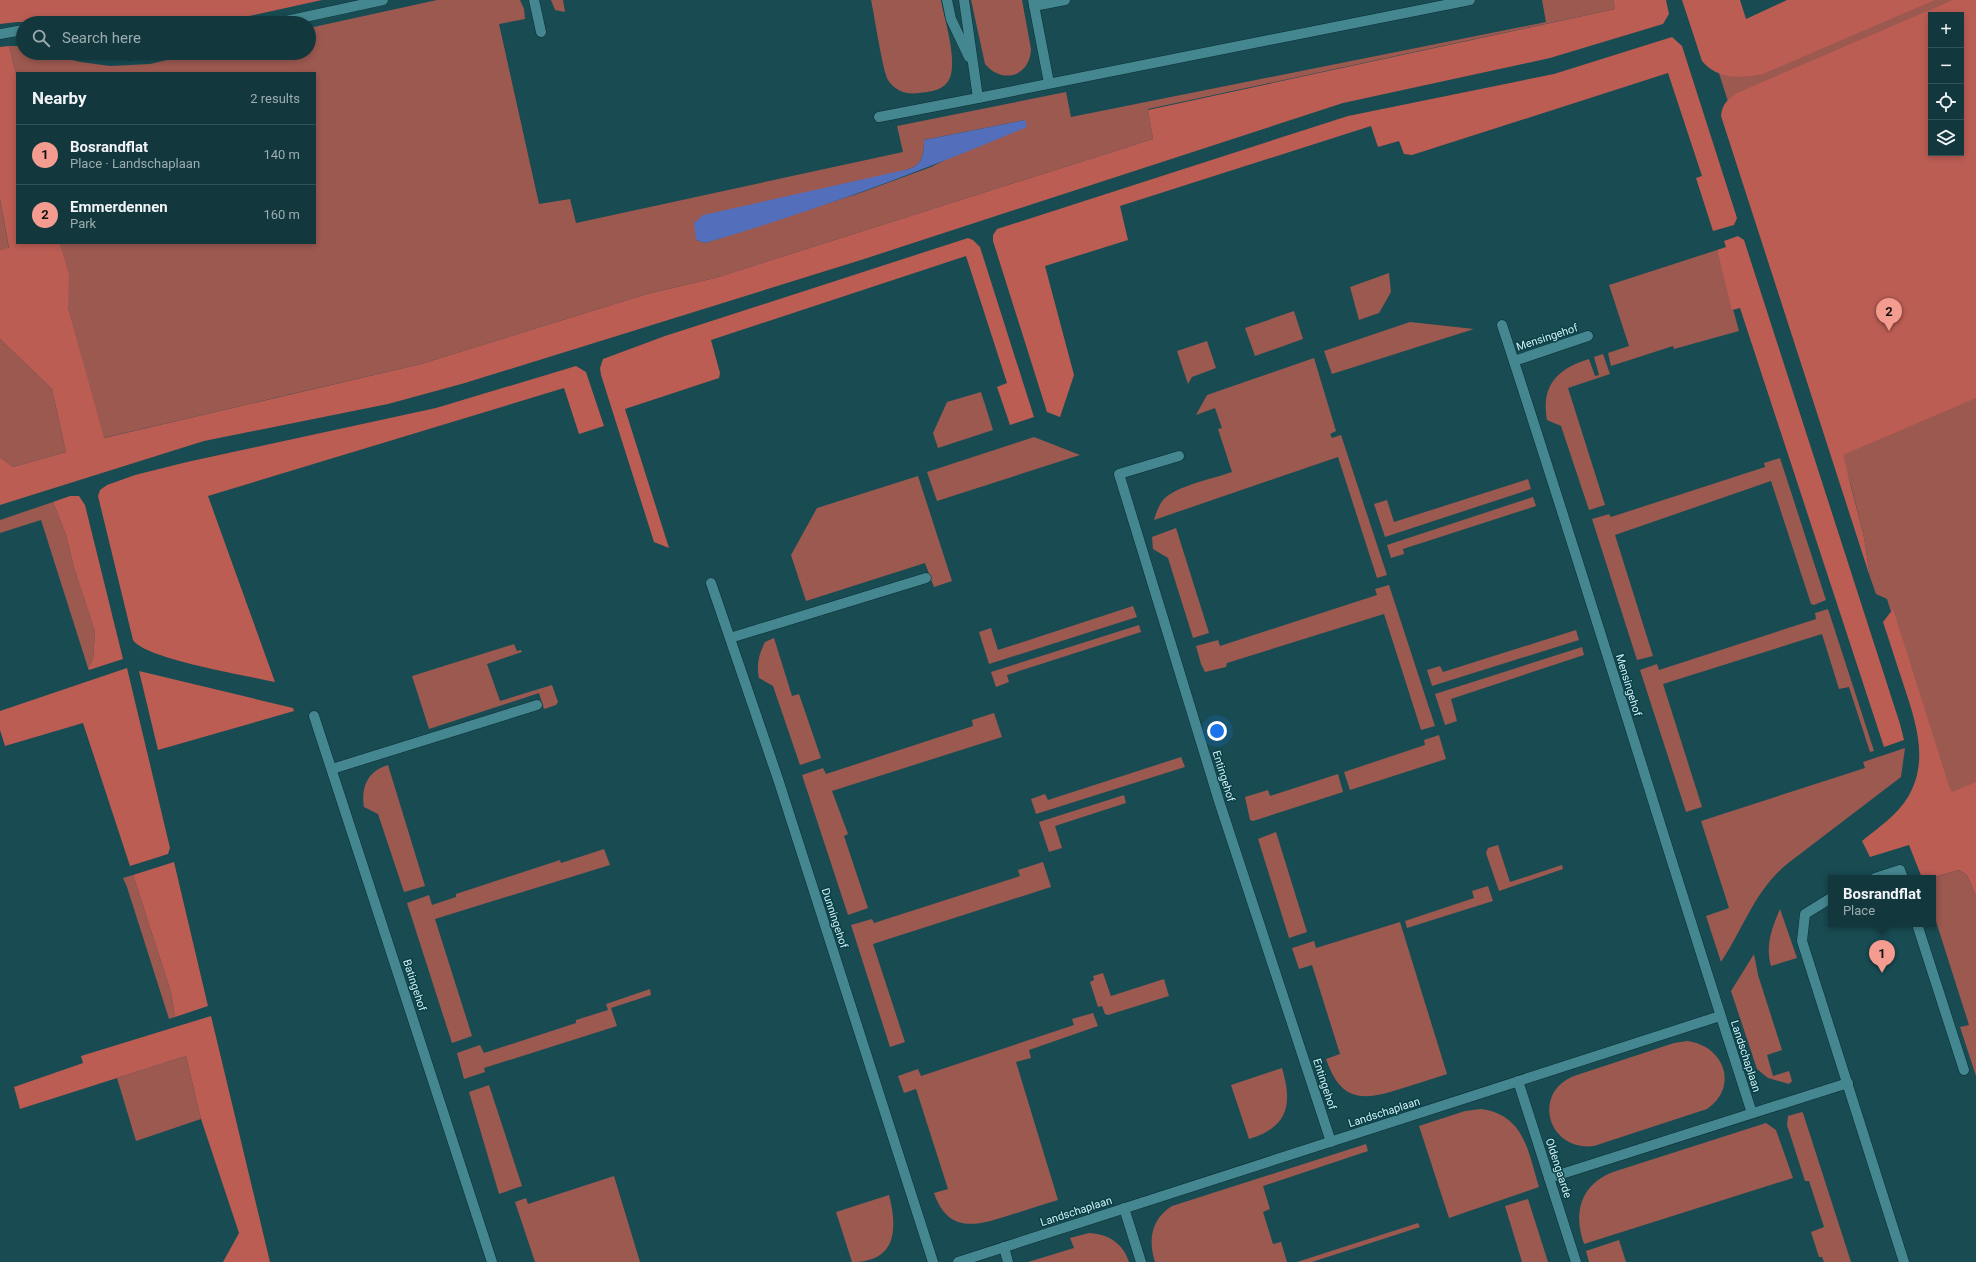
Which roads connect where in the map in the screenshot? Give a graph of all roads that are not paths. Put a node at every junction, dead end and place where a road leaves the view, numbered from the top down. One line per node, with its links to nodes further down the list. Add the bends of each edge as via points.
1 (383, 0): 8 (street)
2 (534, 0): 10 (street)
3 (947, 0): 12 (street, via 951,19)
4 (964, 0): 12 (street)
5 (1065, 0): 7 (street)
6 (1470, 0): 13 (street)
7 (1033, 3): 13 (street)
8 (310, 16)
9 (16, 31): 11 (street)
10 (541, 32)
11 (0, 34)
12 (972, 65): 14 (street)
13 (1049, 83): 14 (street)
14 (978, 98): 15 (street)
15 (879, 117)
16 (1502, 325): 18 (street, Mensingehof)
17 (1588, 336): 18 (street, Mensingehof)
18 (1514, 361): 30 (street, Mensingehof)
19 (1179, 456): 35 (street, Entingehof, via 1119,474 1219,801)
20 (926, 578): 22 (street)
21 (711, 583): 22 (street, Dunningehof)
22 (730, 638): 40 (street, Dunningehof)
23 (537, 704): 25 (street)
24 (314, 716): 25 (street, Batingehof)
25 (332, 769): 39 (street, Batingehof)
26 (1884, 875): 27 (street, via 1900,870)
27 (1902, 875)
28 (1828, 900): 33 (street, via 1805,914 1802,941)
29 (1918, 927): 31 (street)
30 (1720, 1016): 32 (street, Landschaplaan); 34 (street, Landschaplaan)
31 (1964, 1070)
32 (1518, 1081): 35 (street, Landschaplaan); 36 (street, Oldengaarde)
33 (1848, 1083): 34 (street); 45 (street)
34 (1752, 1113): 36 (street)
35 (1331, 1142): 37 (street, Landschaplaan)
36 (1549, 1178): 44 (street, Oldengaarde)
37 (1124, 1208): 38 (street, Landschaplaan); 43 (street)
38 (1004, 1247): 41 (street, Landschaplaan); 42 (street)
39 (492, 1262)
40 (933, 1262)
41 (958, 1262)
42 (1008, 1262)
43 (1141, 1262)
44 (1576, 1262)
45 (1904, 1262)

